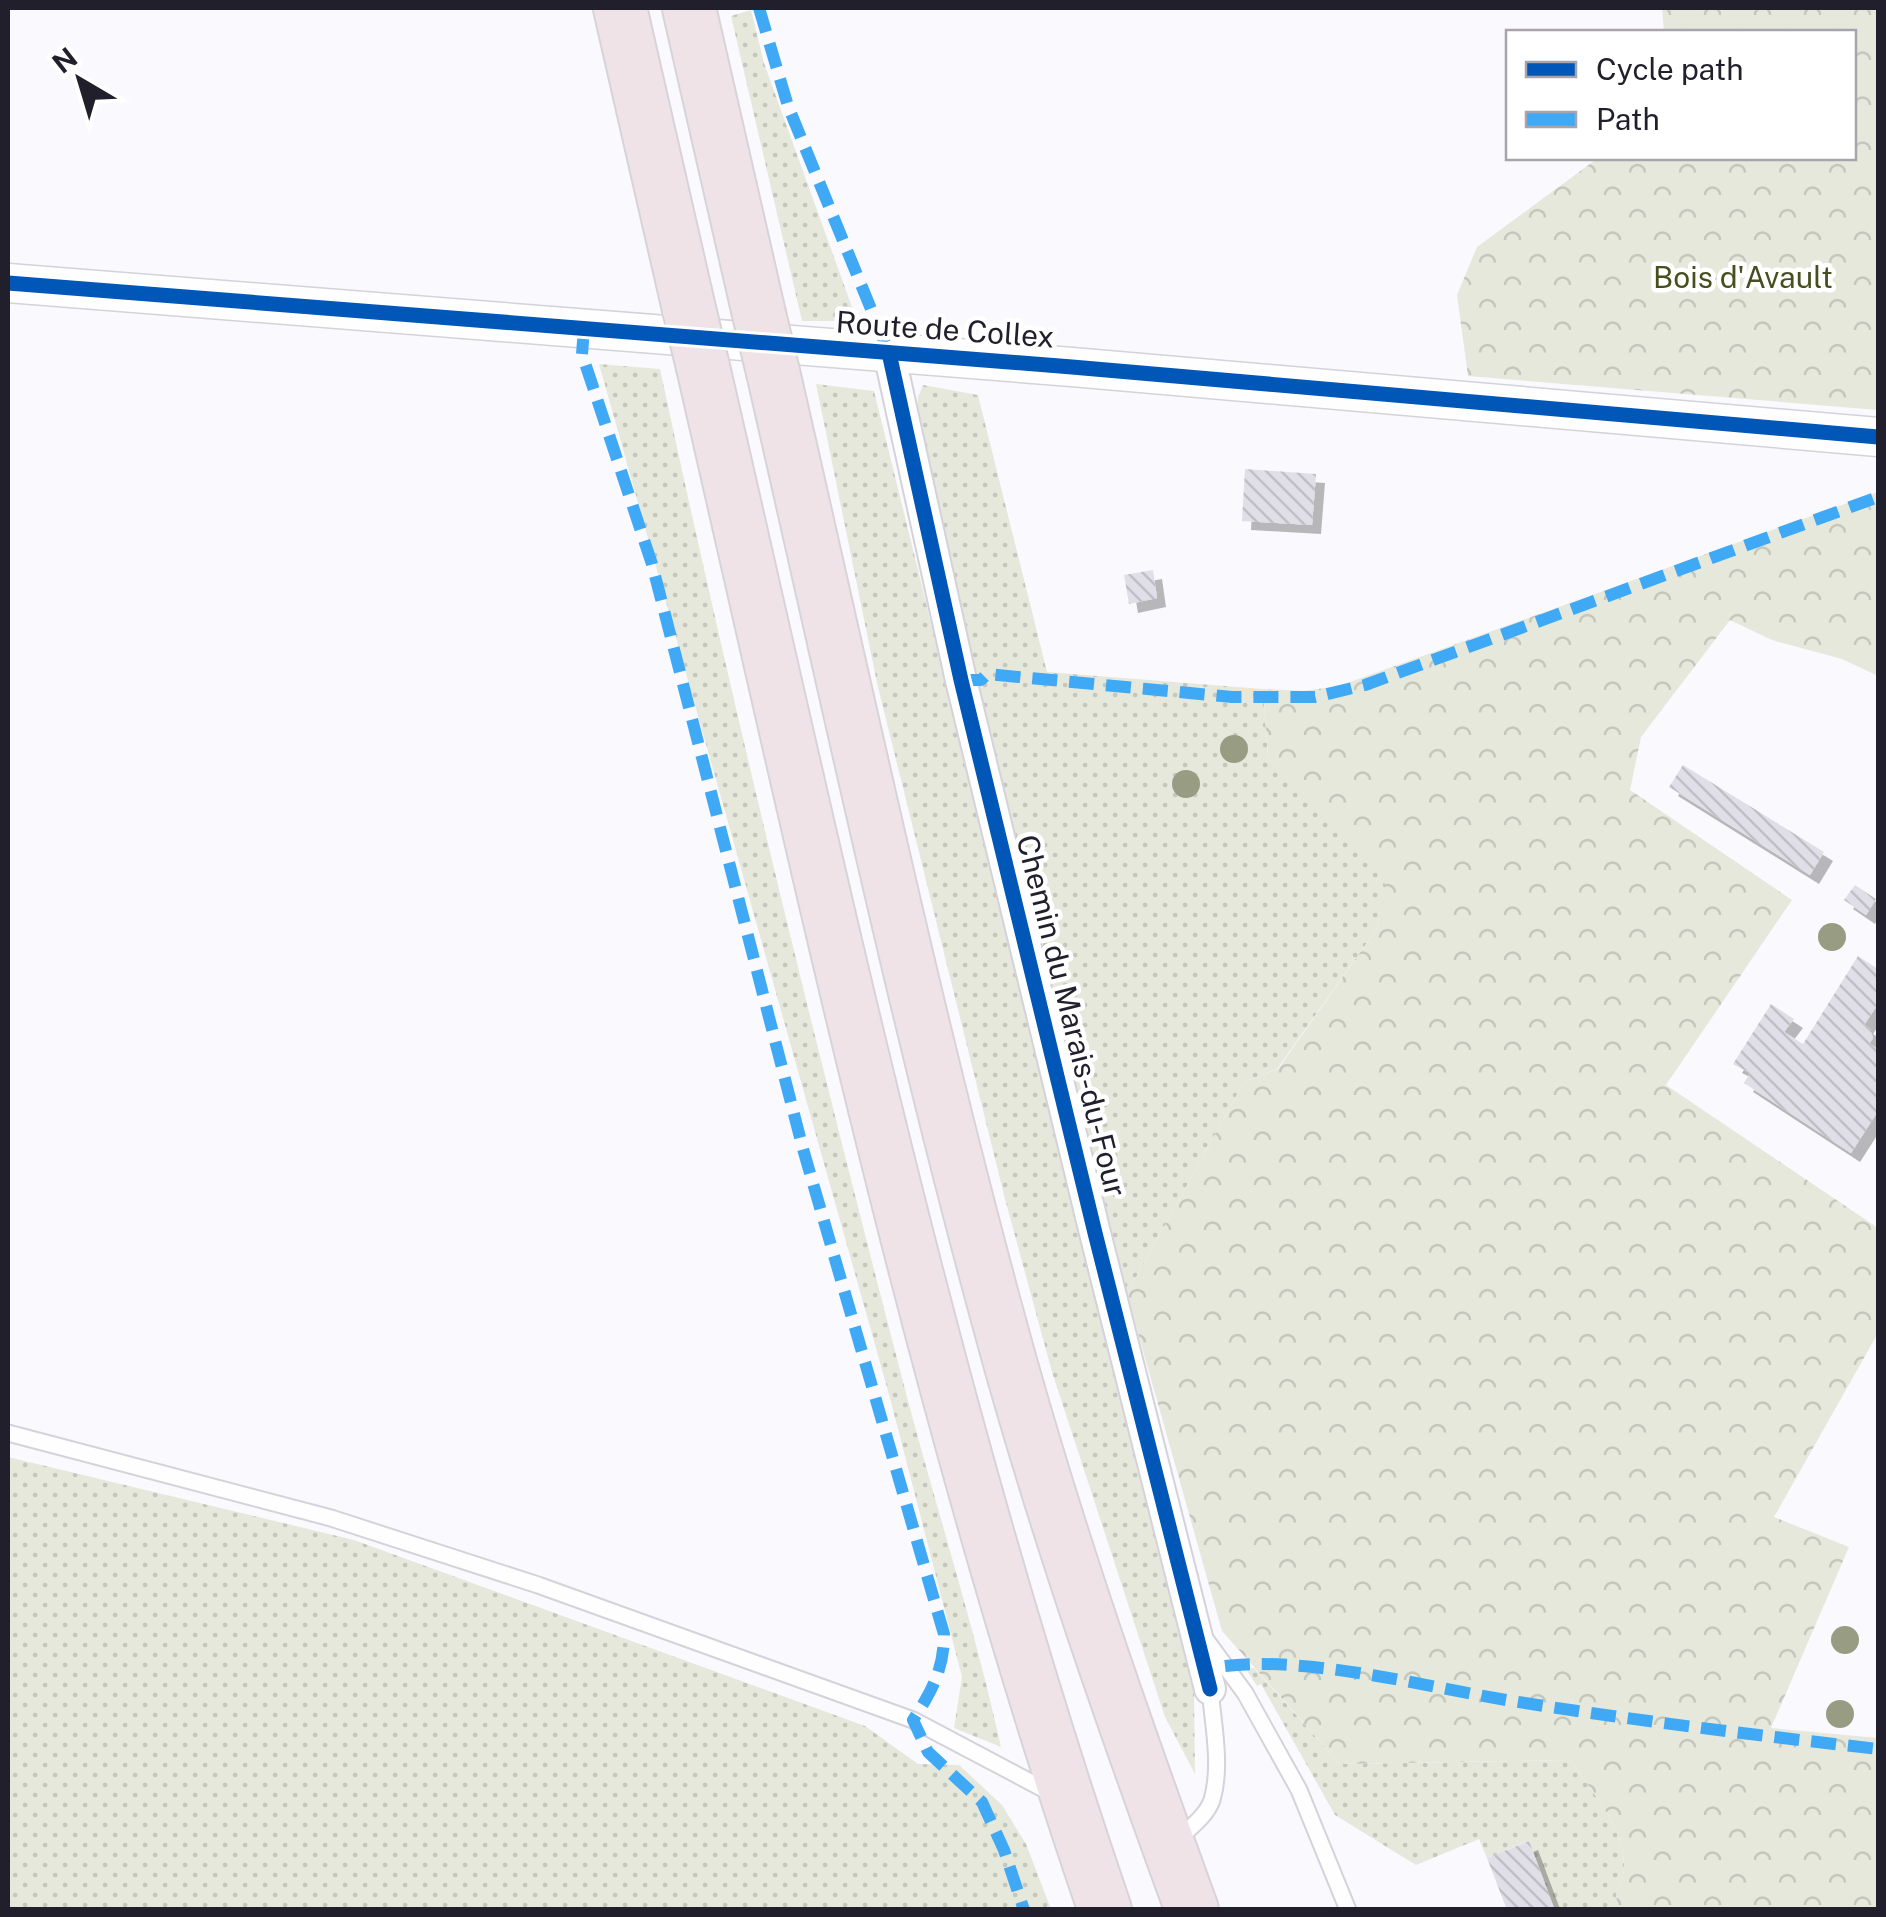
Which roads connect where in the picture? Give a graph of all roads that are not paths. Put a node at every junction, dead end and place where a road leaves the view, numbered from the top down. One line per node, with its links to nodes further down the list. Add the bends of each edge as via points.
1 (620, 8): 9 (highway, bridge, via 900,1205)
2 (689, 8): 10 (highway, bridge, via 913,980 1011,1365)
3 (8, 283): 4 (street, Route de Collex)
4 (888, 353): 5 (street, Route de Collex); 7 (street, Chemin du Marais-du-Four, via 1085,1195)
5 (1878, 437)
6 (8, 1433): 9 (lane, via 332,1518 538,1585 913,1720)
7 (1195, 1624): 8 (street, Chemin du Marais-du-Four); 13 (lane, via 1246,1693 1290,1773)
8 (1210, 1690): 10 (lane, via 1212,1800)
9 (1068, 1803): 11 (highway)
10 (1170, 1848): 12 (highway)
11 (1105, 1910)
12 (1192, 1910)
13 (1348, 1910)

